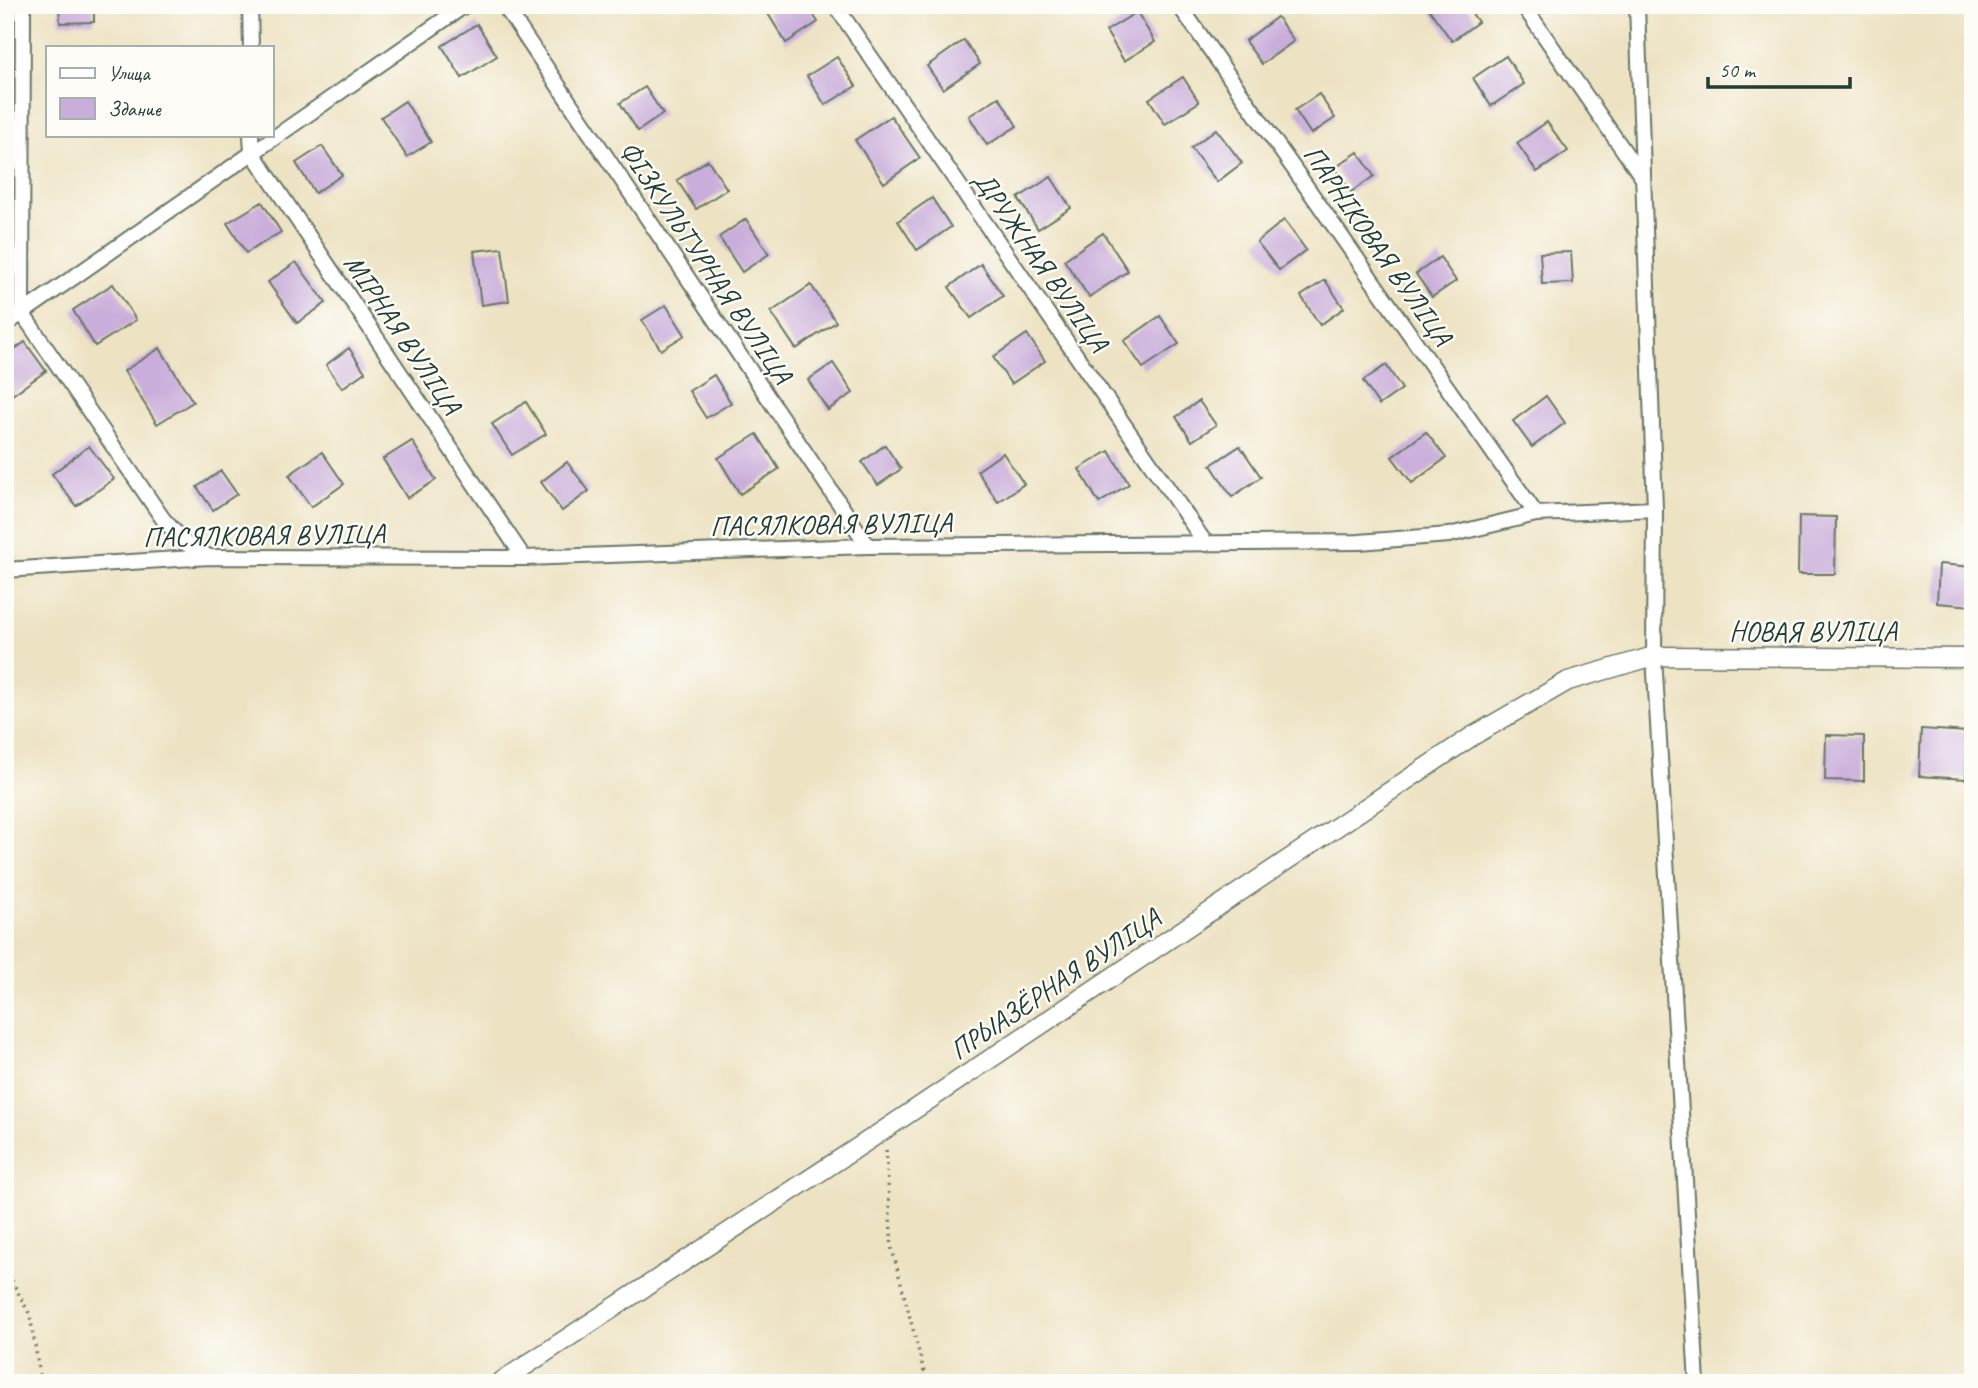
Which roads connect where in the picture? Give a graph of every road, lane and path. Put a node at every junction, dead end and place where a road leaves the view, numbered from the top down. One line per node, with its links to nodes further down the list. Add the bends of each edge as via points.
1 (23, 5): 13 (street)
2 (250, 5): 9 (street)
3 (465, 5): 11 (street)
4 (504, 5): 18 (street, ФІЗКУЛЬТУРНАЯ ВУЛІЦА)
5 (835, 5): 17 (street, ДРУЖНАЯ ВУЛІЦА)
6 (1179, 5): 16 (street, ПАРНІКОВАЯ ВУЛІЦА)
7 (1523, 5): 12 (street)
8 (1637, 5): 12 (street)
9 (251, 46)
10 (251, 136): 11 (street)
11 (251, 152): 13 (street); 20 (street, МІРНАЯ ВУЛІЦА)
12 (1642, 177): 15 (street)
13 (22, 313): 14 (street); 19 (street, via 163,519 185,543)
14 (5, 325)
15 (1656, 509): 16 (street, ПАСЯЛКОВАЯ ВУЛІЦА); 22 (street)
16 (1536, 514): 17 (street, ПАСЯЛКОВАЯ ВУЛІЦА, via 1450,535 1359,542)
17 (1206, 544): 18 (street, ПАСЯЛКОВАЯ ВУЛІЦА)
18 (868, 546): 20 (street, ПАСЯЛКОВАЯ ВУЛІЦА)
19 (209, 557): 20 (street, ПАСЯЛКОВАЯ ВУЛІЦА); 21 (street, ПАСЯЛКОВАЯ ВУЛІЦА)
20 (524, 558)
21 (5, 570)
22 (1654, 656): 23 (street, НОВАЯ ВУЛІЦА); 24 (street, ПРЫАЗЁРНАЯ ВУЛІЦА, via 1568,681 1471,737); 29 (street)
23 (1973, 658)
24 (884, 1130): 27 (street, ПРЫАЗЁРНАЯ ВУЛІЦА); 28 (path, via 892,1249)
25 (5, 1268): 26 (path, via 30,1315)
26 (41, 1383)
27 (499, 1383)
28 (928, 1383)
29 (1697, 1383)

